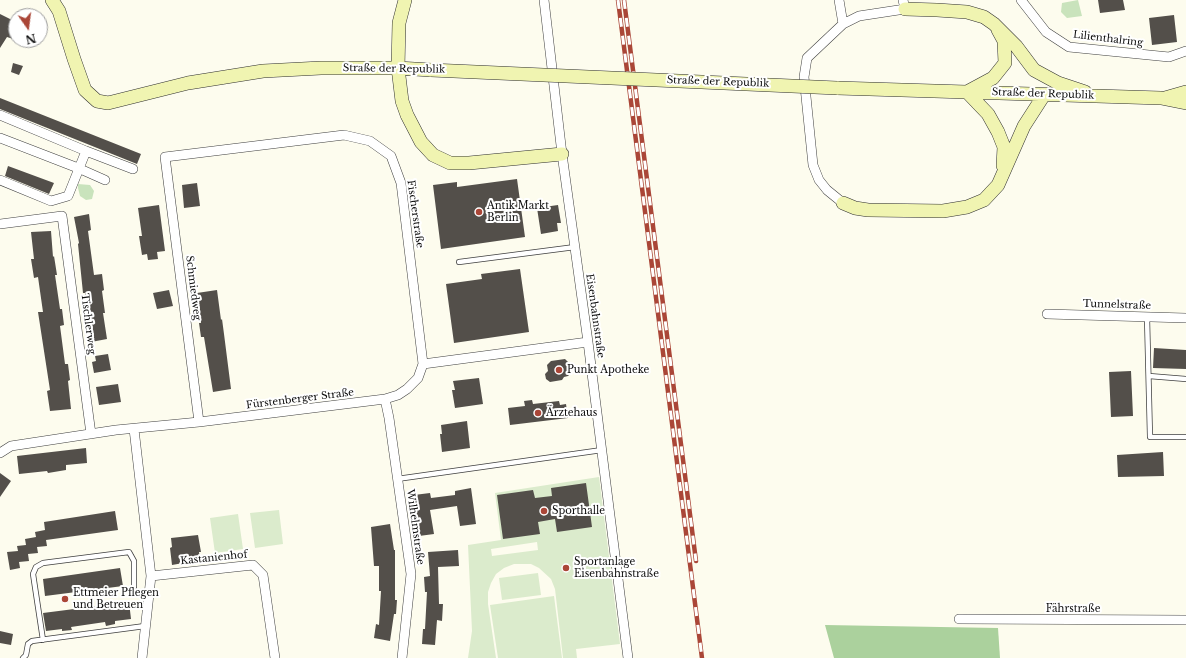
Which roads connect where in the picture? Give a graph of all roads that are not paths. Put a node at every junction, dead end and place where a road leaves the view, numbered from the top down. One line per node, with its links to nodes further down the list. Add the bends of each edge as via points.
1 (53, 0): 10 (main road, Straße der Republik, via 60,11 85,90 97,102 108,103 188,83 263,71)
2 (405, 0): 10 (main road, via 399,22)
3 (544, 0): 20 (street, Eisenbahnstraße)
4 (839, 0): 7 (street)
5 (1021, 0): 9 (street, Lilienthalring, via 1046,32 1069,47 1169,57)
6 (904, 5): 7 (street, via 859,16); 8 (main road, via 968,12 984,17)
7 (843, 24): 27 (street, via 807,58 804,77 813,165 819,180)
8 (994, 24): 11 (main road, via 1004,41 1005,63 993,78); 14 (main road, via 1016,46 1034,70 1058,83)
9 (1186, 51)
10 (398, 68): 11 (main road, Straße der Republik, bridge); 20 (main road, via 402,101 407,115 421,142 433,155 450,163 470,163)
11 (967, 92): 13 (main road, Straße der Republik); 24 (main road, via 988,114 998,132 1004,147)
12 (1186, 92): 15 (main road, Straße der Republik)
13 (1044, 95): 14 (main road, Straße der Republik); 24 (main road, via 1024,126)
14 (1096, 96): 15 (main road, Straße der Republik)
15 (1161, 98): 16 (main road, Straße der Republik)
16 (1186, 103)
17 (0, 115): 19 (street)
18 (0, 138): 22 (street)
19 (86, 151): 22 (street); 23 (street)
20 (562, 154): 29 (street, Eisenbahnstraße)
21 (165, 157): 35 (street, Fischerstraße, via 344,135 370,141 391,156 401,183); 39 (street, Schmiedweg)
22 (78, 168): 25 (street, via 68,196 51,201); 26 (street)
23 (133, 169)
24 (1003, 172): 27 (main road, via 998,185 984,200 967,207 943,211 868,210)
25 (0, 180)
26 (105, 180)
27 (843, 203)
28 (0, 224): 41 (street, Tischlerweg, via 62,216)
29 (575, 247): 30 (lane); 34 (street, Eisenbahnstraße)
30 (459, 262)
31 (1047, 314): 32 (street, Tunnelstraße)
32 (1147, 317): 33 (street, Tunnelstraße); 36 (lane)
33 (1186, 318)
34 (588, 342): 35 (street); 44 (street, Eisenbahnstraße)
35 (423, 364): 38 (street, Fürstenberger Straße, via 418,378 407,389)
36 (1149, 376): 37 (lane); 42 (lane, via 1150,437)
37 (1186, 379)
38 (385, 399): 39 (street, Fürstenberger Straße); 46 (street, Wilhelmstraße)
39 (199, 422): 40 (street, Fürstenberger Straße)
40 (134, 429): 41 (street, Fürstenberger Straße); 47 (street)
41 (91, 434): 45 (street, Fürstenberger Straße, via 11,446)
42 (1186, 437)
43 (0, 440): 45 (street)
44 (602, 450): 46 (lane); 57 (street, Eisenbahnstraße)
45 (2, 451)
46 (397, 479): 56 (street, Wilhelmstraße, via 411,574)
47 (151, 576): 51 (street); 55 (street, Kastanienhof, via 253,565 263,576)
48 (134, 587): 52 (lane, via 134,561 129,552 43,563 36,567 33,574)
49 (959, 619): 50 (street, Fährstraße)
50 (1186, 620)
51 (146, 626): 52 (lane); 54 (street)
52 (43, 640): 53 (lane, via 28,644)
53 (23, 658)
54 (142, 658)
55 (275, 658)
56 (402, 658)
57 (628, 658)

